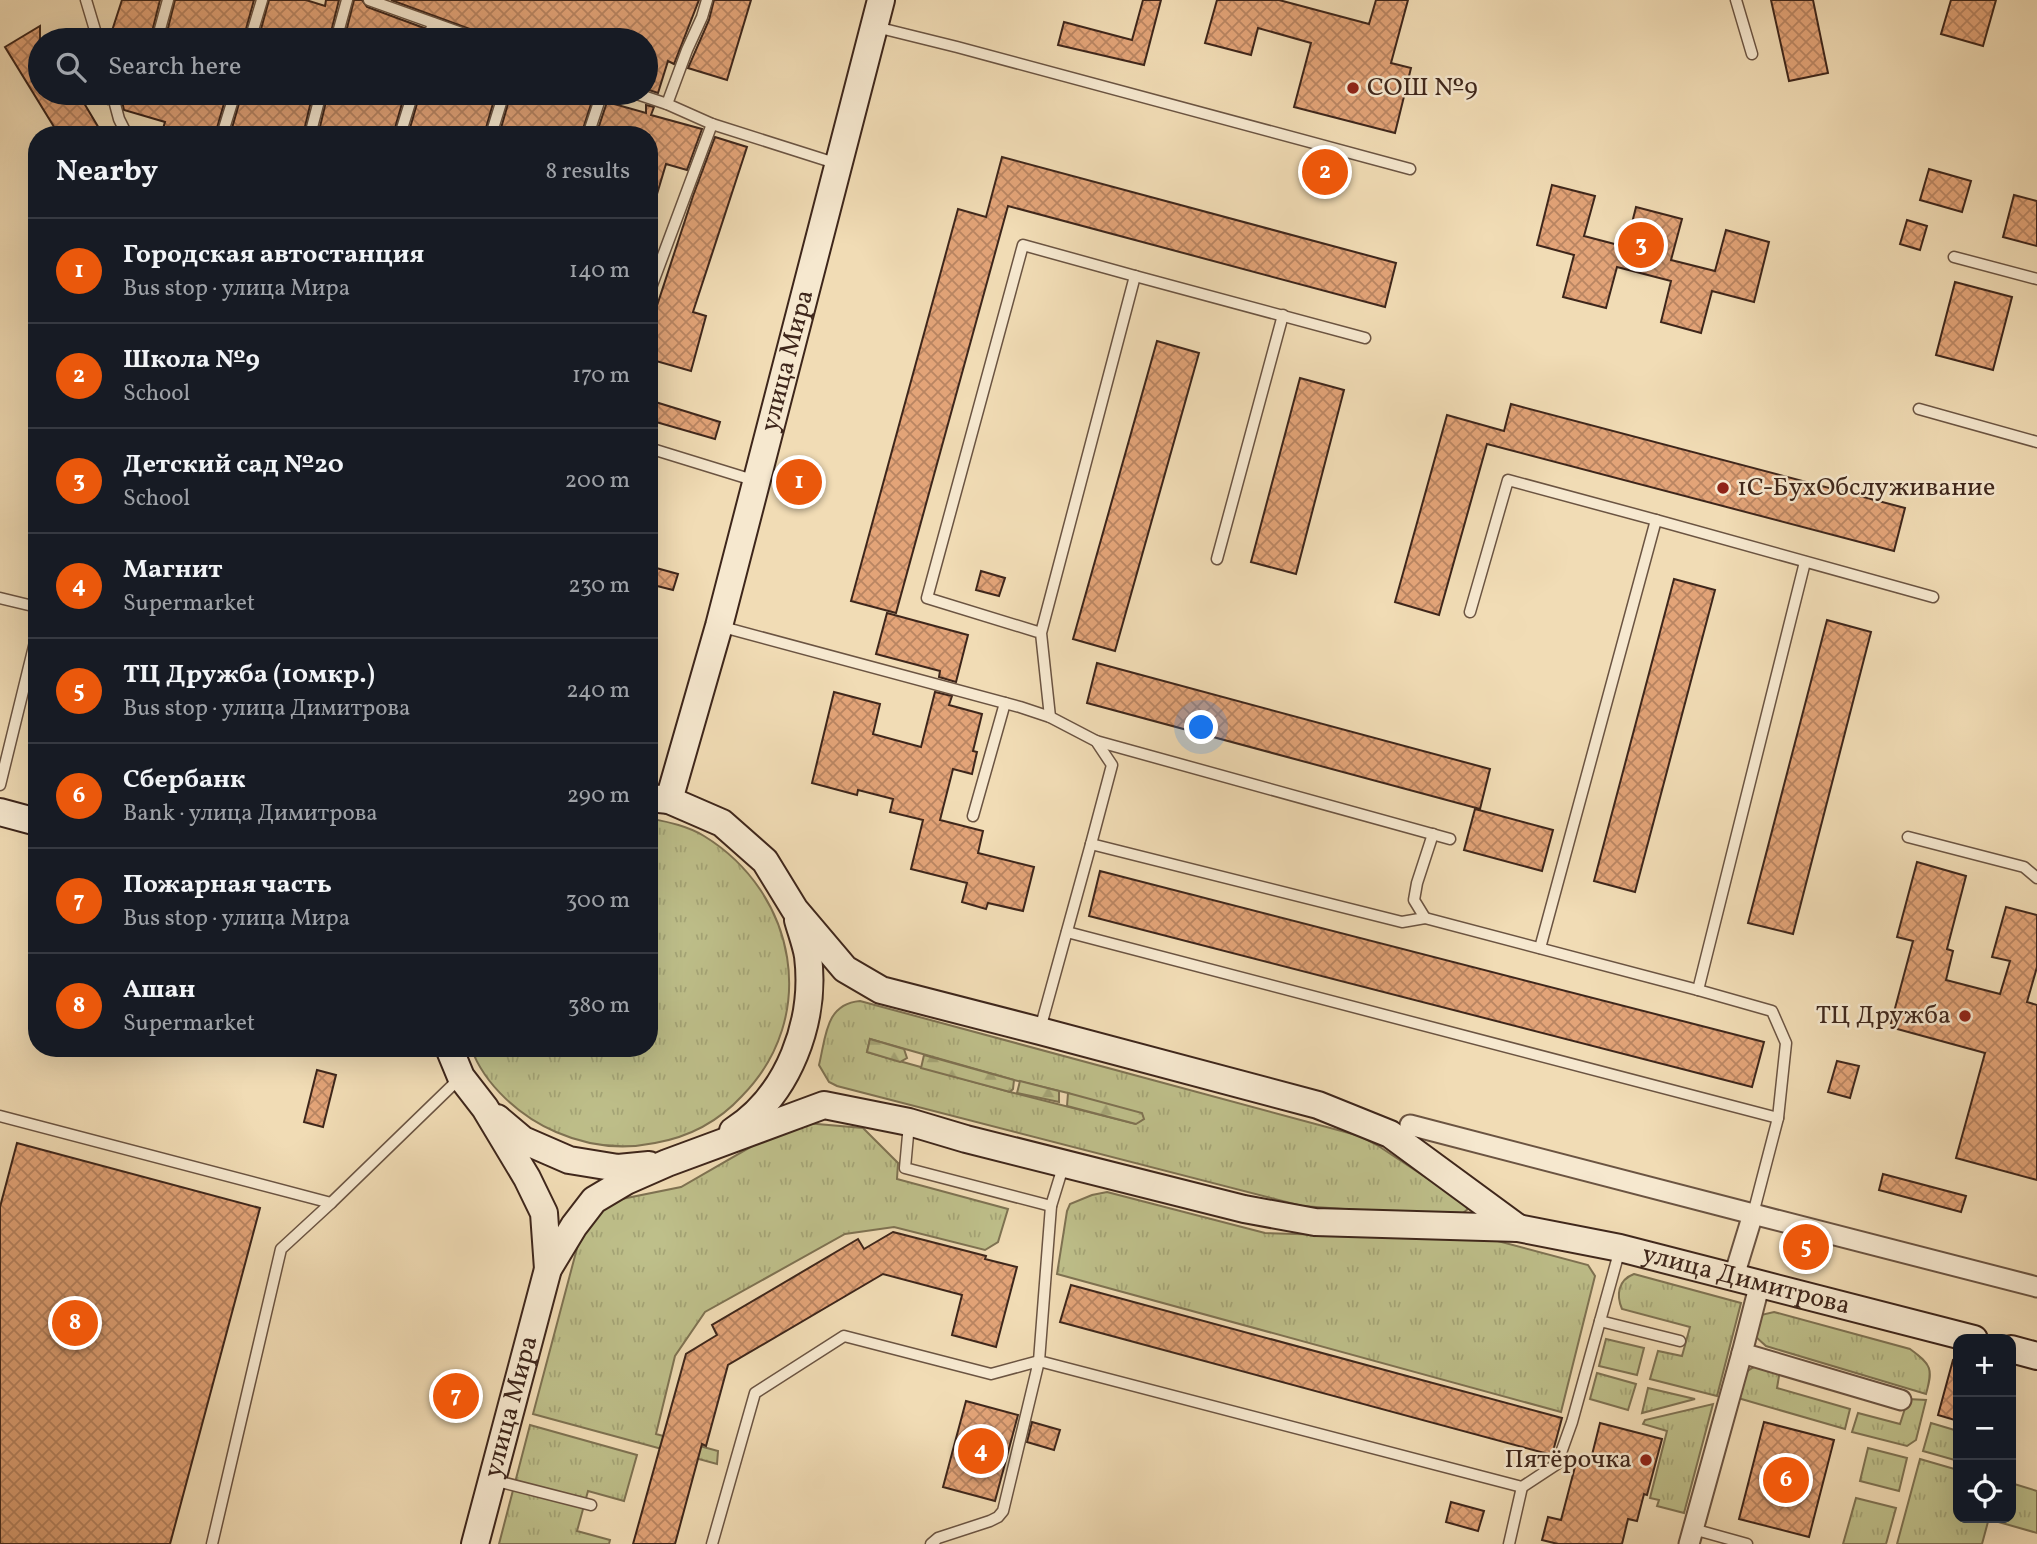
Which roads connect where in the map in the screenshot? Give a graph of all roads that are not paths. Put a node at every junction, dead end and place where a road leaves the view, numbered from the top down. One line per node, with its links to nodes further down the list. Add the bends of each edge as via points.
1 (86, 0): 11 (lane)
2 (168, 0): 12 (lane)
3 (262, 0): 13 (lane)
4 (347, 0): 14 (lane)
5 (369, 0): 9 (lane)
6 (707, 0): 19 (lane)
7 (881, 0): 10 (main road, улица Мира)
8 (1737, 0): 17 (lane)
9 (433, 23): 15 (lane); 16 (lane)
10 (874, 27): 33 (main road, улица Мира); 34 (lane)
11 (94, 28)
12 (160, 28)
13 (254, 28)
14 (339, 28)
15 (432, 28)
16 (447, 28)
17 (1752, 54)
18 (658, 101): 19 (lane)
19 (667, 104): 26 (lane)
20 (115, 105): 27 (lane)
21 (231, 105): 28 (lane)
22 (318, 105): 29 (lane)
23 (409, 105): 30 (lane)
24 (500, 105): 31 (lane)
25 (598, 105): 32 (lane)
26 (712, 124): 33 (lane); 36 (lane)
27 (122, 126)
28 (225, 126)
29 (312, 126)
30 (403, 126)
31 (494, 126)
32 (591, 126)
33 (838, 164): 44 (main road, улица Мира)
34 (1410, 169)
35 (1954, 257): 38 (lane)
36 (658, 269)
37 (1135, 276): 39 (lane); 53 (lane); 53 (lane, via 1023,245 927,598)
38 (2037, 279)
39 (1283, 316): 40 (lane); 46 (lane)
40 (1365, 338)
41 (1919, 409): 42 (lane)
42 (2037, 442)
43 (658, 451): 44 (lane)
44 (757, 482): 52 (main road, улица Мира)
45 (1656, 520): 47 (lane); 51 (lane, via 1508,480); 72 (lane)
46 (1217, 559)
47 (1805, 562): 49 (lane); 73 (lane)
48 (0, 597): 50 (lane)
49 (1933, 597)
50 (28, 605)
51 (1469, 612)
52 (719, 626): 55 (lane); 59 (main road, улица Мира)
53 (1041, 633): 56 (lane)
54 (28, 671): 58 (lane)
55 (1004, 702): 56 (lane); 62 (lane)
56 (1050, 717): 57 (lane)
57 (1096, 741): 64 (lane); 67 (lane, via 1112,765)
58 (0, 785)
59 (658, 790)
60 (658, 796): 69 (main road, via 722,823 765,861)
61 (0, 812): 63 (main road)
62 (973, 816)
63 (28, 820)
64 (1433, 834): 66 (lane); 70 (lane, via 1414,900)
65 (1908, 837): 68 (lane, via 2024,867)
66 (1450, 839)
67 (1091, 844): 70 (lane, via 1402,922); 71 (lane)
68 (2037, 878)
69 (795, 910): 74 (main road, via 845,969 881,990); 82 (main road, via 808,955 809,1002 798,1048 768,1098 744,1124)
70 (1425, 918): 72 (lane)
71 (1067, 932): 74 (lane); 79 (lane)
72 (1540, 948): 73 (lane)
73 (1698, 989): 79 (lane, via 1772,1011 1786,1043)
74 (1040, 1031): 88 (main road, via 1318,1105 1390,1134)
75 (453, 1057): 76 (main road)
76 (461, 1077): 77 (main road); 85 (lane)
77 (485, 1108): 83 (main road, via 523,1140 569,1160 618,1168); 90 (main road, via 544,1213)
78 (0, 1116): 85 (lane)
79 (1778, 1118): 87 (lane)
80 (909, 1122): 82 (main road, via 824,1105); 84 (main road); 86 (lane, via 905,1168)
81 (1410, 1125): 87 (street)
82 (705, 1149): 83 (main road)
83 (667, 1163): 90 (main road, via 594,1200)
84 (1063, 1164): 86 (lane); 88 (main road, via 1315,1222)
85 (331, 1203): 106 (lane, via 281,1249)
86 (1051, 1206): 100 (lane)
87 (1753, 1214): 91 (street); 93 (street)
88 (1518, 1227): 89 (main road, улица Димитрова)
89 (1620, 1248): 91 (main road, улица Димитрова); 94 (lane)
90 (548, 1269): 102 (main road, улица Мира)
91 (1734, 1276): 92 (main road, улица Димитрова)
92 (1760, 1283): 95 (main road, улица Димитрова); 98 (street)
93 (2037, 1287)
94 (1600, 1321): 96 (lane); 103 (lane, via 1557,1464)
95 (1955, 1334)
96 (1680, 1341)
97 (2016, 1350): 99 (main road)
98 (1742, 1353): 101 (street); 105 (street)
99 (2037, 1356)
100 (1039, 1361): 103 (lane); 108 (lane, via 991,1374 844,1336 755,1393); 109 (lane, via 1003,1511 990,1521)
101 (1901, 1401)
102 (492, 1480): 104 (lane); 107 (main road, улица Мира)
103 (1522, 1487): 110 (lane)
104 (591, 1505)
105 (1691, 1537): 111 (lane)
106 (212, 1544)
107 (475, 1544)
108 (712, 1544)
109 (930, 1544)
110 (1509, 1544)
111 (1747, 1544)

